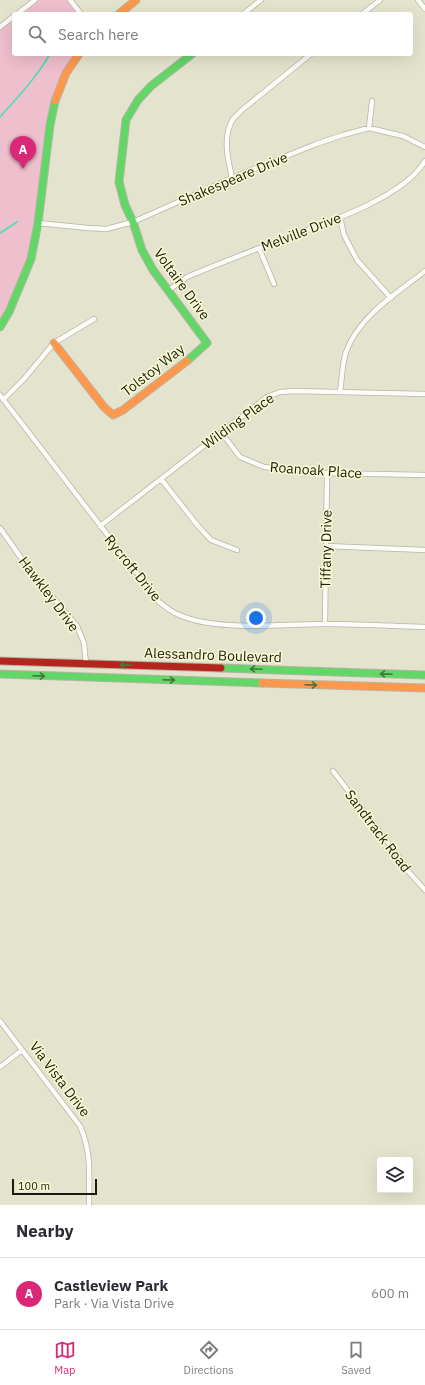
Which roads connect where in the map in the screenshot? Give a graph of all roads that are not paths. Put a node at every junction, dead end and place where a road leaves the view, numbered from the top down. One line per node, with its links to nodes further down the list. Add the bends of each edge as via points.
1 (35, 0): 8 (street)
2 (70, 0): 9 (street)
3 (136, 0): 10 (street)
4 (261, 0): 11 (street)
5 (380, 0): 12 (street)
6 (418, 0): 7 (street)
7 (425, 9)
8 (20, 12)
9 (79, 12)
10 (121, 12)
11 (246, 12)
12 (365, 12)
13 (12, 18): 14 (street)
14 (0, 27)
15 (78, 56): 25 (street, via 66,73 55,100)
16 (189, 56): 24 (street, Voltaire Drive, via 151,86 138,100 126,120 119,182)
17 (309, 56): 22 (street, via 233,120 227,137 226,154)
18 (372, 101): 19 (street)
19 (369, 128): 20 (street, Shakespeare Drive, via 403,136); 22 (street, Shakespeare Drive, via 316,144)
20 (425, 147)
21 (425, 161): 23 (street, Melville Drive, via 413,175 383,198)
22 (232, 178): 24 (street, Shakespeare Drive)
23 (340, 217): 26 (street, Melville Drive); 30 (street, via 344,235 357,260)
24 (133, 222): 25 (street, Shakespeare Drive, via 106,228); 29 (street, Voltaire Drive, via 142,250 153,270)
25 (38, 223): 32 (street, via 31,259)
26 (259, 248): 28 (street); 29 (street, Melville Drive, via 187,277)
27 (425, 271): 30 (street)
28 (274, 284)
29 (169, 290): 34 (street, Voltaire Drive)
30 (391, 298): 35 (street, via 365,320 354,334 346,353)
31 (94, 319): 33 (street)
32 (0, 327)
33 (54, 343): 34 (street, Tolstoy Way, via 104,407 114,415); 37 (street, via 24,379)
34 (207, 343)
35 (340, 392): 36 (street, Wilding Place); 38 (street, Wilding Place, via 280,392 267,397)
36 (425, 394)
37 (2, 398): 42 (street, Rycroft Drive)
38 (221, 432): 39 (street, Roanoak Place, via 240,457 264,467); 41 (street, Wilding Place)
39 (327, 473): 40 (street, Roanoak Place); 44 (street, Tiffany Drive)
40 (425, 475)
41 (161, 479): 42 (street, Wilding Place); 45 (street, via 211,540)
42 (100, 526): 47 (street, Rycroft Drive, via 159,602 176,614 219,624)
43 (0, 528): 50 (street, Hawkley Drive, via 31,572 76,626 84,643)
44 (326, 546): 46 (street); 47 (street, Tiffany Drive)
45 (237, 550)
46 (425, 550)
47 (324, 624): 48 (street, Rycroft Drive)
48 (425, 627)
49 (0, 661): 50 (street, Alessandro Boulevard)
50 (86, 664): 52 (street, Alessandro Boulevard, one-way to 50)
51 (0, 674): 53 (street, Alessandro Boulevard, one-way to 53)
52 (425, 675)
53 (425, 688)
54 (333, 771): 55 (street, Sandtrack Road)
55 (425, 890)
56 (0, 1021): 57 (street, Via Vista Drive)
57 (22, 1050): 58 (street); 59 (street, Via Vista Drive, via 72,1114 86,1139 89,1154)
58 (0, 1067)
59 (89, 1205)

